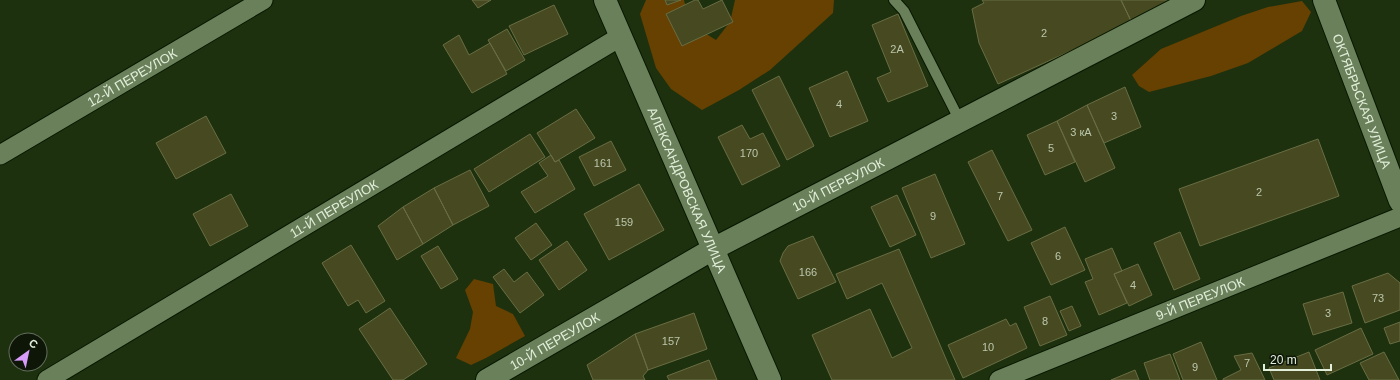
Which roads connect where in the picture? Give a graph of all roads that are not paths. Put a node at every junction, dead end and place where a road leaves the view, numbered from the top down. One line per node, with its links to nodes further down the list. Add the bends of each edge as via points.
1 (263, 0): 8 (street, 12-Й ПЕРЕУЛОК)
2 (604, 0): 6 (street, АЛЕКСАНДРОВСКАЯ УЛИЦА)
3 (894, 0): 7 (lane, via 904,11)
4 (1194, 0): 7 (street, 10-Й ПЕРЕУЛОК)
5 (1324, 0): 9 (street, ОКТЯБРЬСКАЯ УЛИЦА)
6 (620, 37): 11 (street, АЛЕКСАНДРОВСКАЯ УЛИЦА); 12 (street, 11-Й ПЕРЕУЛОК)
7 (960, 121): 11 (street, 10-Й ПЕРЕУЛОК)
8 (0, 155)
9 (1400, 201)
10 (1400, 218): 15 (street, 9-Й ПЕРЕУЛОК)
11 (713, 249): 13 (street, 10-Й ПЕРЕУЛОК); 14 (street, АЛЕКСАНДРОВСКАЯ УЛИЦА)
12 (47, 380)
13 (487, 380)
14 (770, 380)
15 (999, 380)

